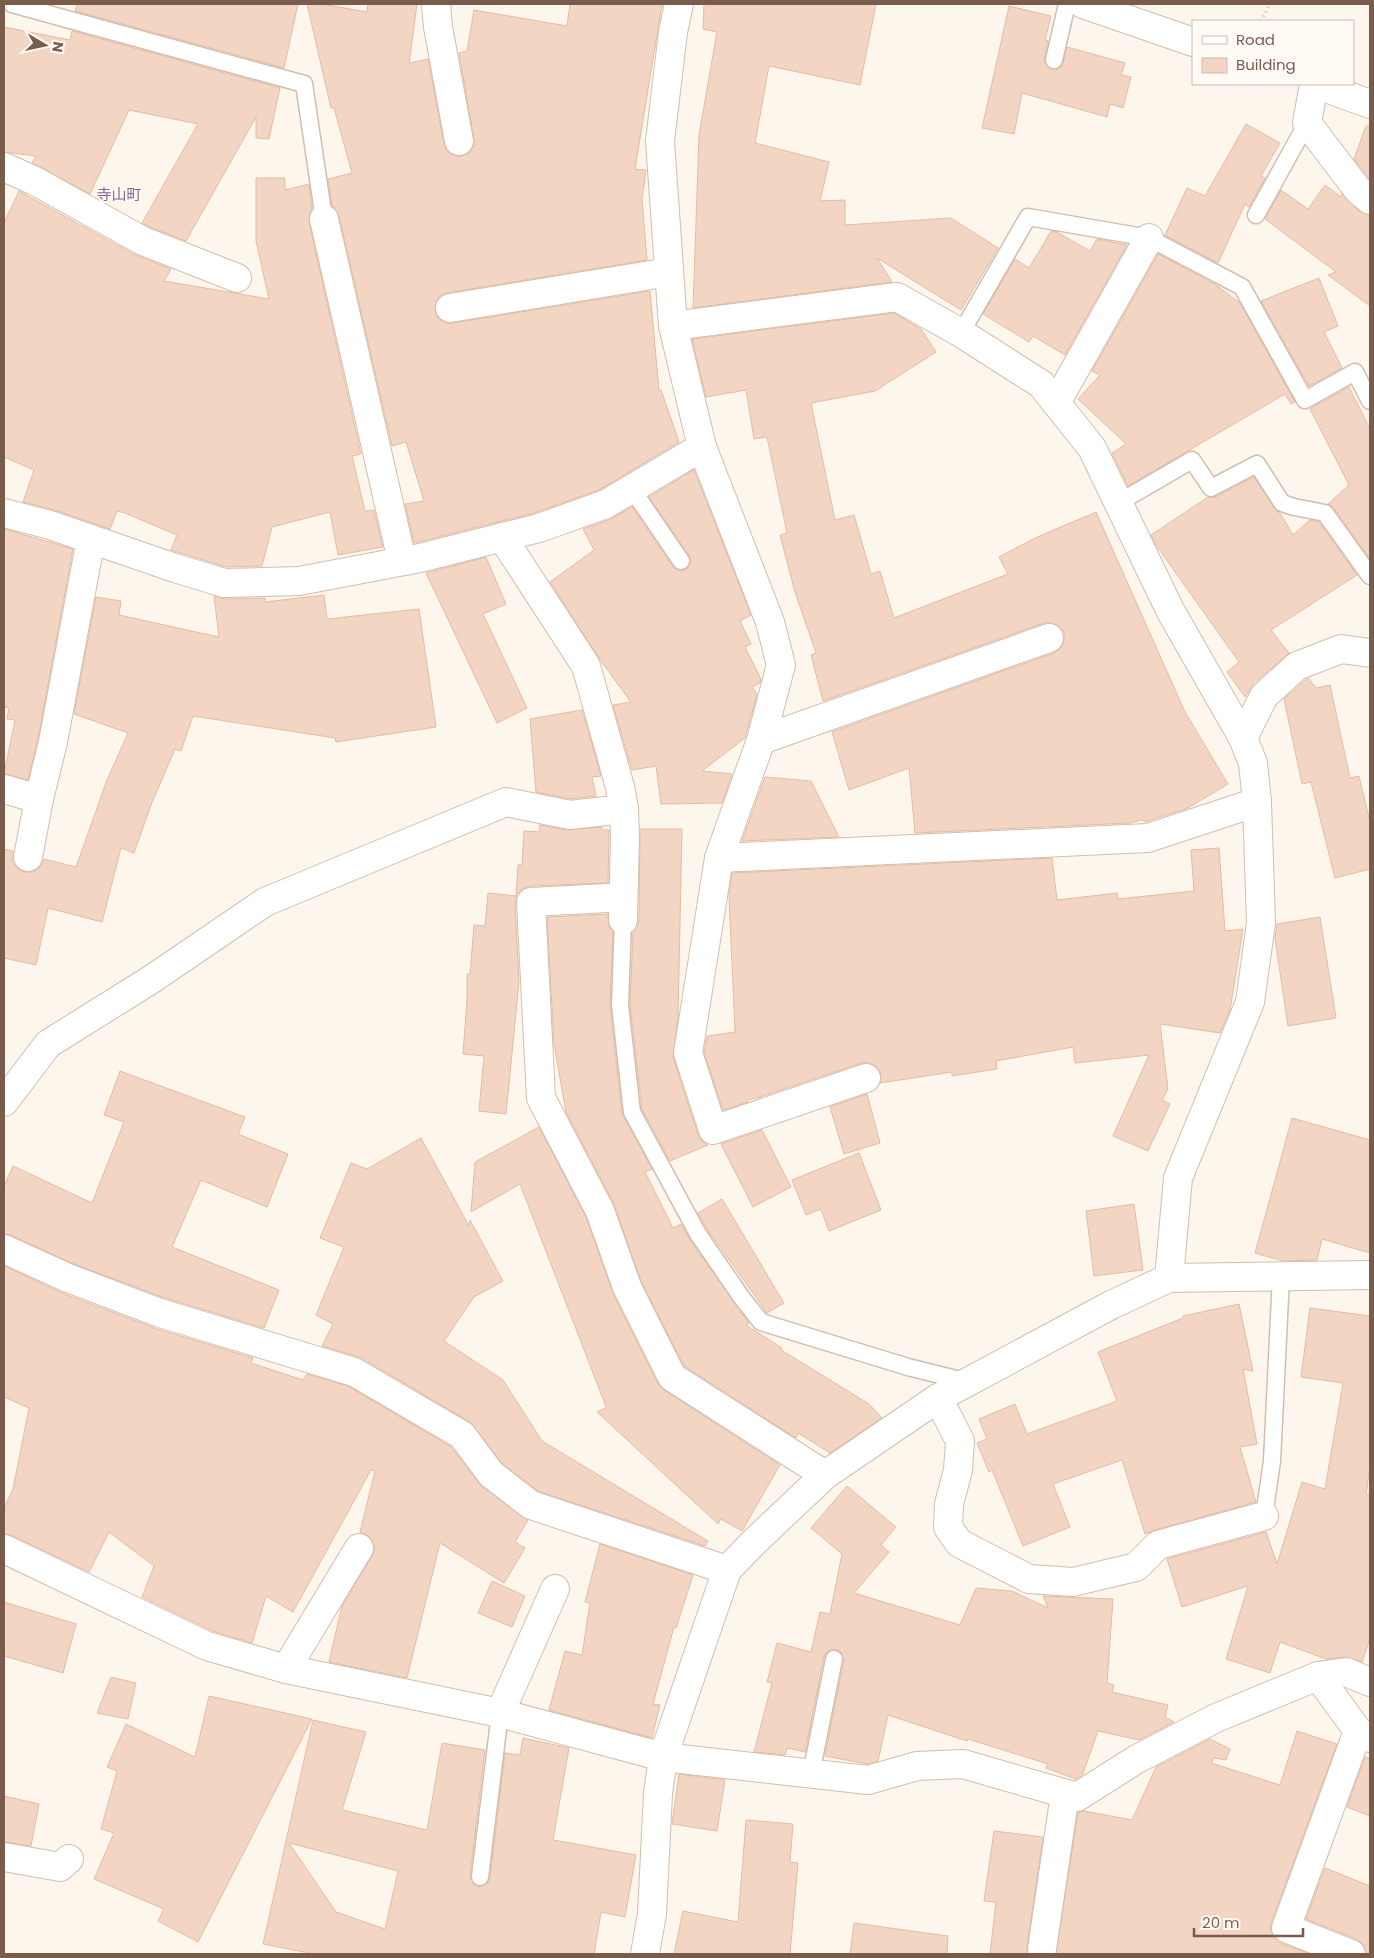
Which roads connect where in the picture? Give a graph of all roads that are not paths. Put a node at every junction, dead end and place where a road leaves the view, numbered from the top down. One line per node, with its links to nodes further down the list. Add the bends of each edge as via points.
1 (12, 4): 16 (lane, via 304,84)
2 (436, 4): 12 (street)
3 (679, 4): 18 (street, via 660,141)
4 (1067, 4): 7 (lane)
5 (1083, 4): 6 (street)
6 (1192, 42)
7 (1054, 60)
8 (1315, 85): 11 (street)
9 (1318, 85): 10 (street)
10 (1370, 104)
11 (1307, 123): 14 (street, via 1358,190); 15 (lane)
12 (459, 141)
13 (4, 167): 19 (street, via 143,241)
14 (1370, 200)
15 (1256, 215)
16 (324, 219): 32 (street)
17 (1149, 238): 22 (lane, via 1028,218); 23 (lane, via 1242,287 1305,400 1356,372); 24 (street)
18 (669, 272): 20 (street); 21 (street)
19 (237, 278)
20 (450, 308)
21 (673, 326): 22 (street, via 897,296); 25 (street)
22 (961, 333): 24 (street, via 1041,384)
23 (1370, 401)
24 (1056, 403): 27 (street, via 1092,448)
25 (702, 447): 26 (street); 37 (street, via 770,622 781,666)
26 (632, 488): 29 (street, via 606,504 539,528); 31 (lane)
27 (1118, 502): 33 (lane, via 1192,460 1211,488 1257,464 1282,503 1325,513); 36 (street, via 1170,610)
28 (4, 513): 30 (street)
29 (502, 537): 32 (street); 41 (street, via 586,666)
30 (91, 539): 32 (street, via 224,583 299,581); 39 (street, via 53,742)
31 (681, 561)
32 (402, 562)
33 (1370, 576)
34 (1049, 638): 37 (street)
35 (1370, 653): 36 (street, via 1341,649 1297,666 1264,696)
36 (1243, 738): 40 (street, via 1253,763)
37 (761, 740): 43 (street)
38 (4, 790): 39 (street)
39 (39, 799): 42 (street)
40 (1257, 802): 43 (street, via 1148,838); 50 (street, via 1261,923 1250,1002 1178,1178)
41 (624, 809): 44 (street, via 625,837); 46 (street, via 570,815 506,802 266,902 48,1044)
42 (28, 857)
43 (719, 858): 45 (street, via 688,1053 714,1130)
44 (615, 909): 51 (lane, via 620,1005 632,1112 698,1234 742,1298 761,1322); 53 (street, via 531,902 541,1098 600,1211 627,1287 672,1377)
45 (866, 1078)
46 (4, 1102)
47 (4, 1249): 57 (street, via 68,1278 160,1313 354,1372 462,1435 491,1474 531,1505)
48 (1370, 1275): 49 (street)
49 (1281, 1276): 50 (street); 54 (lane, via 1272,1461)
50 (1169, 1278): 51 (street, via 1111,1305)
51 (969, 1382): 52 (street)
52 (938, 1398): 53 (street); 54 (street, via 960,1441 948,1526 959,1543 1029,1579 1073,1582 1136,1567 1158,1545)
53 (825, 1475): 57 (street)
54 (1264, 1516)
55 (359, 1548): 60 (street)
56 (4, 1549): 60 (street, via 207,1646)
57 (727, 1570): 65 (street)
58 (555, 1589): 63 (street)
59 (834, 1659): 66 (lane)
60 (286, 1669): 63 (street)
61 (1318, 1676): 62 (street, via 1346,1672); 64 (street); 67 (street, via 1216,1718 1137,1759 1077,1797)
62 (1370, 1682)
63 (500, 1713): 65 (street); 70 (lane)
64 (1364, 1735): 73 (street, via 1286,1928)
65 (663, 1757): 66 (street); 72 (street, via 652,1914)
66 (811, 1774): 67 (street, via 868,1780 917,1766 963,1764)
67 (1065, 1794): 71 (street)
68 (4, 1857): 69 (street, via 60,1867)
69 (69, 1859)
70 (480, 1877)
71 (1042, 1949)
72 (645, 1954)
73 (1351, 1954)

